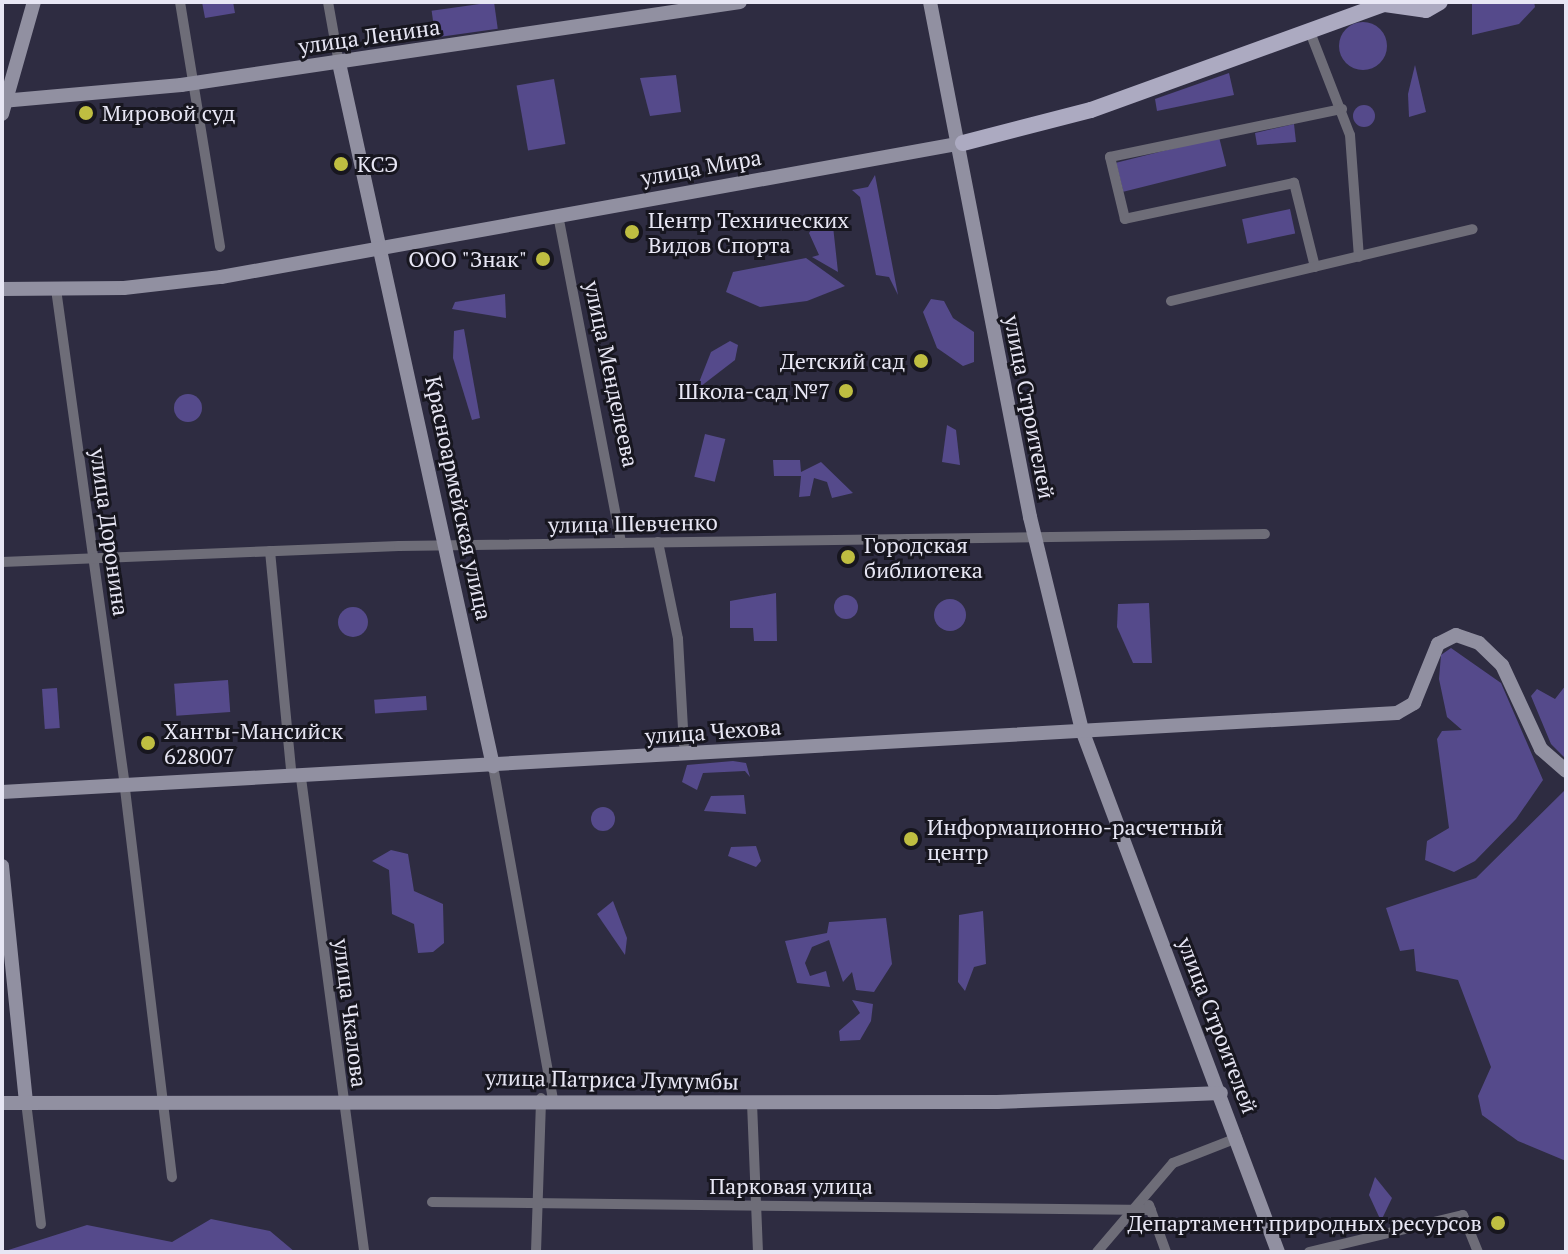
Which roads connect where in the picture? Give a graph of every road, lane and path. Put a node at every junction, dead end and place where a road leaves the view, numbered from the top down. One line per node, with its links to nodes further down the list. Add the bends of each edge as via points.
1 (24, 2): 12 (main road)
2 (34, 2): 14 (main road)
3 (180, 2): 13 (street)
4 (328, 2): 11 (street, Красноармейская улица)
5 (740, 2): 11 (main road, улица Ленина)
6 (933, 2): 16 (main road, улица Строителей)
7 (1365, 2): 10 (main road, улица Мира)
8 (1440, 2): 9 (main road, via 1426,10)
9 (1387, 3): 10 (main road, улица Мира)
10 (1308, 28): 15 (street); 16 (main road, улица Мира, via 1089,102)
11 (339, 63): 13 (main road, улица Ленина); 19 (main road, Красноармейская улица)
12 (2, 81)
13 (195, 82): 14 (main road, улица Ленина); 20 (street)
14 (3, 105)
15 (1342, 109): 21 (street, via 1353,150); 22 (street, via 1110,157 1125,219 1294,183)
16 (958, 139): 17 (main road, улица Мира); 28 (main road, улица Строителей)
17 (557, 212): 19 (main road, улица Мира); 30 (street, улица Менделеева)
18 (1473, 229): 21 (street)
19 (382, 243): 24 (main road, улица Мира, via 221,272); 31 (main road, Красноармейская улица)
20 (220, 247)
21 (1359, 257): 22 (street)
22 (1315, 267): 26 (street)
23 (2, 281): 24 (main road, улица Мира)
24 (56, 285): 25 (main road, улица Мира); 34 (street, улица Доронина)
25 (2, 289)
26 (1171, 301)
27 (1265, 534): 28 (street, улица Шевченко)
28 (1039, 537): 29 (street, улица Шевченко); 35 (main road, улица Строителей)
29 (658, 542): 30 (street, улица Шевченко); 36 (street, via 678,639)
30 (621, 543): 31 (street, улица Шевченко)
31 (446, 546): 32 (street, улица Шевченко); 37 (main road, Красноармейская улица)
32 (270, 551): 34 (street, улица Шевченко); 39 (street, улица Чкалова)
33 (2, 562): 34 (street, улица Шевченко)
34 (94, 562): 41 (street, улица Доронина)
35 (1085, 726): 36 (main road, улица Чехова); 38 (main road, улица Чехова, via 1401,707 1418,695 1442,640 1472,639 1507,671 1541,749); 44 (main road, улица Строителей)
36 (684, 750): 37 (main road, улица Чехова)
37 (492, 762): 39 (main road, улица Чехова); 46 (street, Красноармейская улица)
38 (1566, 771)
39 (296, 774): 41 (main road, улица Чехова); 45 (street, улица Чкалова)
40 (2, 783): 41 (main road, улица Чехова)
41 (124, 785): 42 (main road, улица Чехова); 47 (street, улица Доронина)
42 (2, 792)
43 (2, 866): 48 (main road)
44 (1221, 1093): 50 (main road, улица Патриса Лумумбы); 51 (main road, улица Строителей)
45 (342, 1098): 46 (main road, улица Патриса Лумумбы); 47 (main road, улица Патриса Лумумбы); 60 (street, улица Чкалова)
46 (547, 1098): 50 (main road, улица Патриса Лумумбы); 55 (street, Красноармейская улица)
47 (165, 1099): 48 (main road, улица Патриса Лумумбы); 52 (street, улица Доронина)
48 (26, 1102): 49 (main road, улица Патриса Лумумбы); 59 (street)
49 (2, 1103)
50 (752, 1103): 56 (street)
51 (1237, 1138): 53 (street, via 1173,1163); 65 (main road, улица Строителей)
52 (172, 1177)
53 (1146, 1195): 57 (street); 58 (street)
54 (432, 1202): 55 (street, Парковая улица)
55 (538, 1204): 56 (street, Парковая улица); 61 (street, Красноармейская улица)
56 (757, 1206): 57 (street, Парковая улица); 62 (street)
57 (1135, 1208): 58 (street, Парковая улица); 63 (street)
58 (1151, 1210): 64 (street)
59 (41, 1224)
60 (364, 1252)
61 (536, 1252)
62 (758, 1252)
63 (1097, 1252)
64 (1166, 1252)
65 (1278, 1252)
66 (1309, 1252): 67 (street, via 1463,1215)
67 (1478, 1252)

